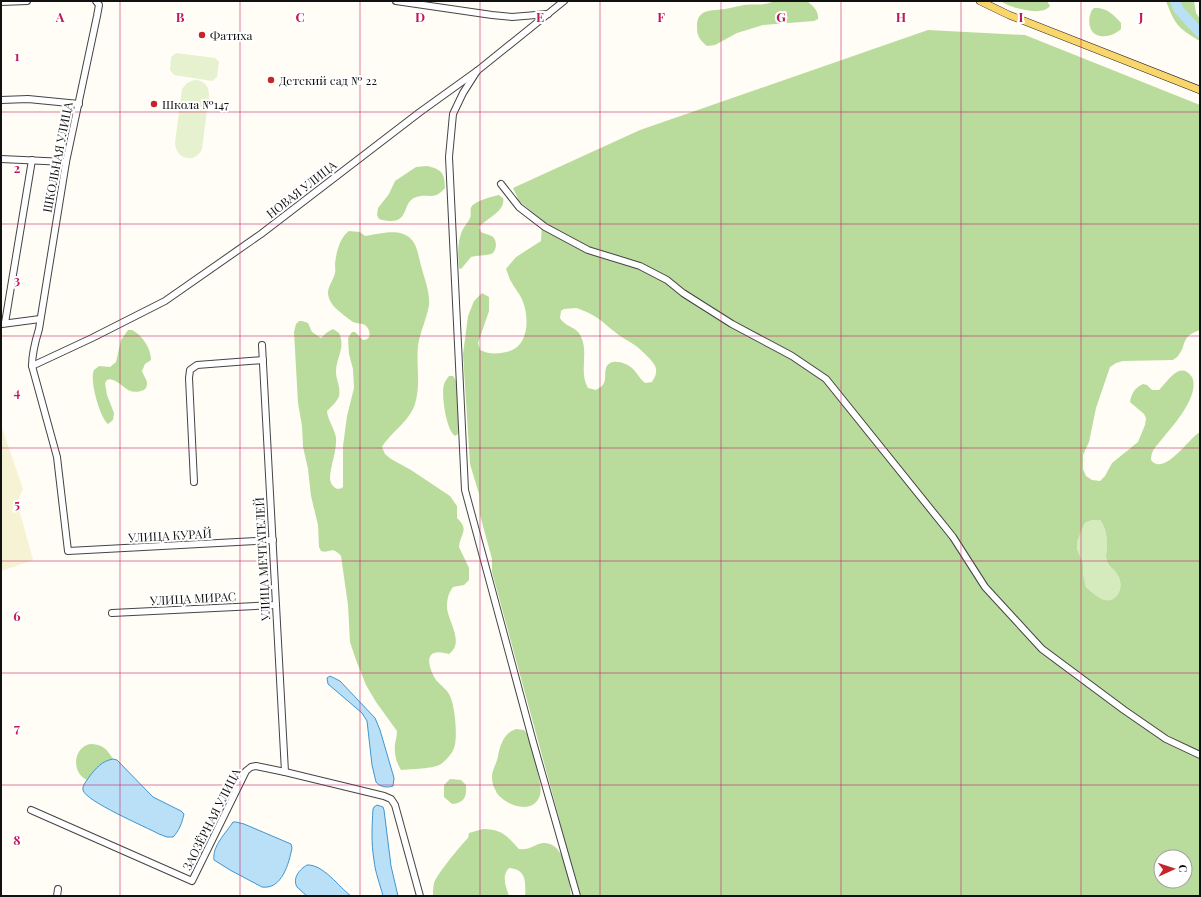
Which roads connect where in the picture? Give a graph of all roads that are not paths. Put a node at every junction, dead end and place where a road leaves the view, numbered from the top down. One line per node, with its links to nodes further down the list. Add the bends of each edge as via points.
1 (27, 1): 5 (street)
2 (396, 1): 7 (street, via 512,17)
3 (564, 1): 7 (street, НОВАЯ УЛИЦА)
4 (980, 1): 9 (main road, via 1009,15)
5 (1, 2)
6 (98, 2): 11 (street, ШКОЛЬНАЯ УЛИЦА)
7 (548, 14): 8 (street, НОВАЯ УЛИЦА)
8 (477, 71): 20 (street, НОВАЯ УЛИЦА, via 261,234 165,301); 29 (street, via 462,93 453,114 449,157 465,490)
9 (1200, 90)
10 (1, 100): 11 (street, via 28,99)
11 (79, 104): 14 (street, ШКОЛЬНАЯ УЛИЦА)
12 (1, 159): 13 (street)
13 (32, 160): 14 (street); 17 (street)
14 (66, 162): 16 (street, ШКОЛЬНАЯ УЛИЦА)
15 (501, 184): 25 (street, via 519,207 545,227 588,250 640,266 667,280 682,293 732,324 792,356 826,379 952,537 985,587 1042,649 1166,739)
16 (40, 319): 17 (street); 20 (street, ШКОЛЬНАЯ УЛИЦА)
17 (3, 324)
18 (262, 345): 19 (street, УЛИЦА МЕЧТАТЕЛЕЙ)
19 (263, 360): 21 (street, via 196,365 190,370); 22 (street, УЛИЦА МЕЧТАТЕЛЕЙ)
20 (32, 366): 22 (street, УЛИЦА КУРАЙ, via 57,457 68,551)
21 (194, 482)
22 (273, 540): 23 (street, УЛИЦА МЕЧТАТЕЛЕЙ)
23 (276, 605): 24 (street, УЛИЦА МИРАС); 26 (street, УЛИЦА МЕЧТАТЕЛЕЙ)
24 (112, 613)
25 (1200, 754)
26 (286, 772): 27 (street, ЗАОЗЁРНАЯ УЛИЦА, via 256,766 246,771 192,881); 28 (street, ЗАОЗЁРНАЯ УЛИЦА, via 391,799 395,805)
27 (31, 810)
28 (420, 896)
29 (577, 896)

